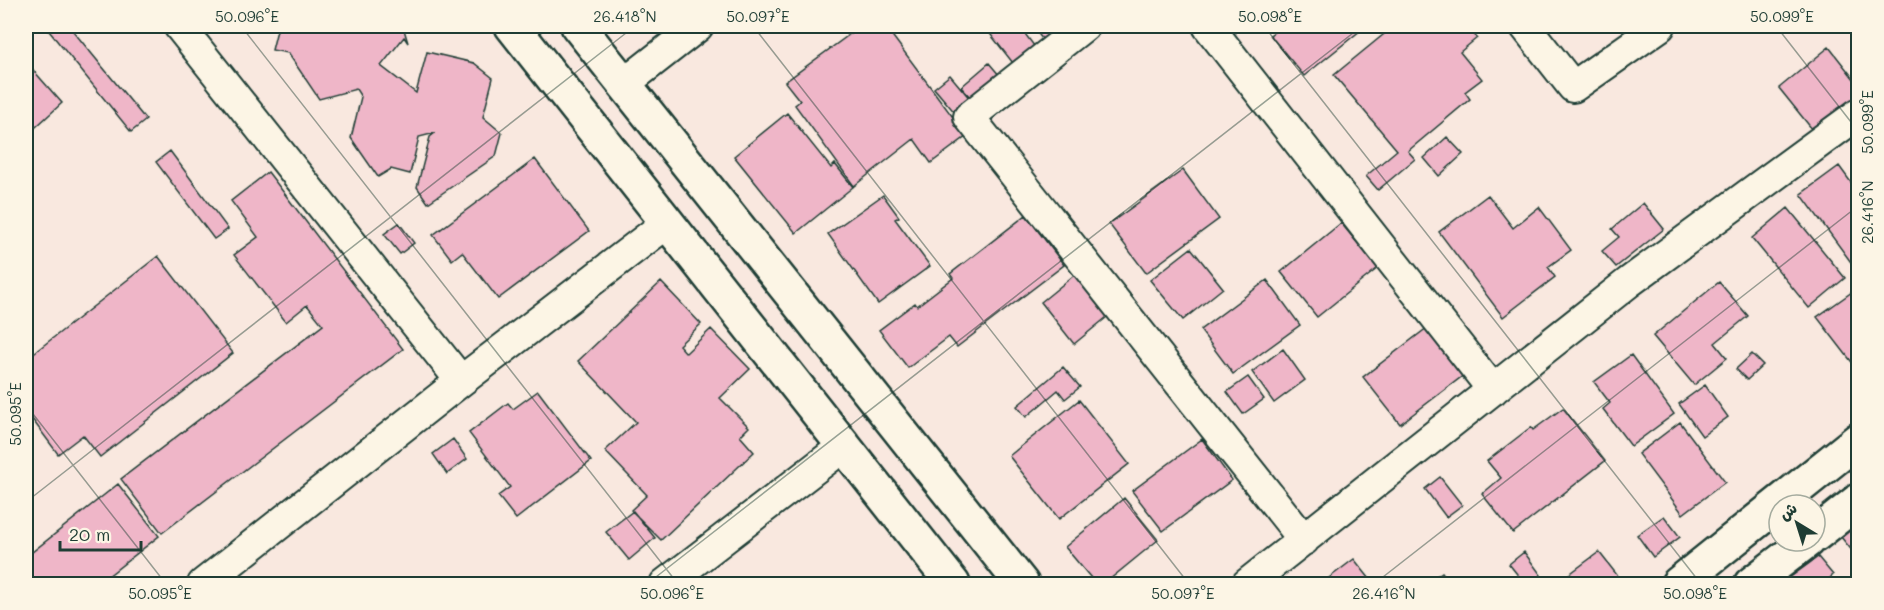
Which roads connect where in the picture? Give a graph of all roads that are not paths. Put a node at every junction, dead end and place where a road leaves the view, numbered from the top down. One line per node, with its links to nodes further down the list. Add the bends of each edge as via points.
1 (179, 26): 12 (street)
2 (512, 26): 11 (street)
3 (698, 26): 9 (street)
4 (1084, 26): 18 (street, via 969,117)
5 (1208, 26): 13 (street)
6 (1525, 26): 7 (street, via 1573,87)
7 (1660, 26)
8 (587, 29): 9 (street)
9 (624, 84): 23 (street)
10 (1858, 114): 13 (street, via 1629,282)
11 (667, 223): 12 (street); 15 (street)
12 (461, 381): 20 (street)
13 (1493, 390): 18 (street)
14 (1858, 440): 25 (street)
15 (844, 446): 21 (street); 22 (street)
16 (1858, 501): 17 (street)
17 (1827, 526)
18 (1304, 540): 24 (street)
19 (1792, 553): 26 (street)
20 (203, 585)
21 (665, 585)
22 (953, 585)
23 (1022, 585)
24 (1247, 585)
25 (1678, 585)
26 (1751, 585)

